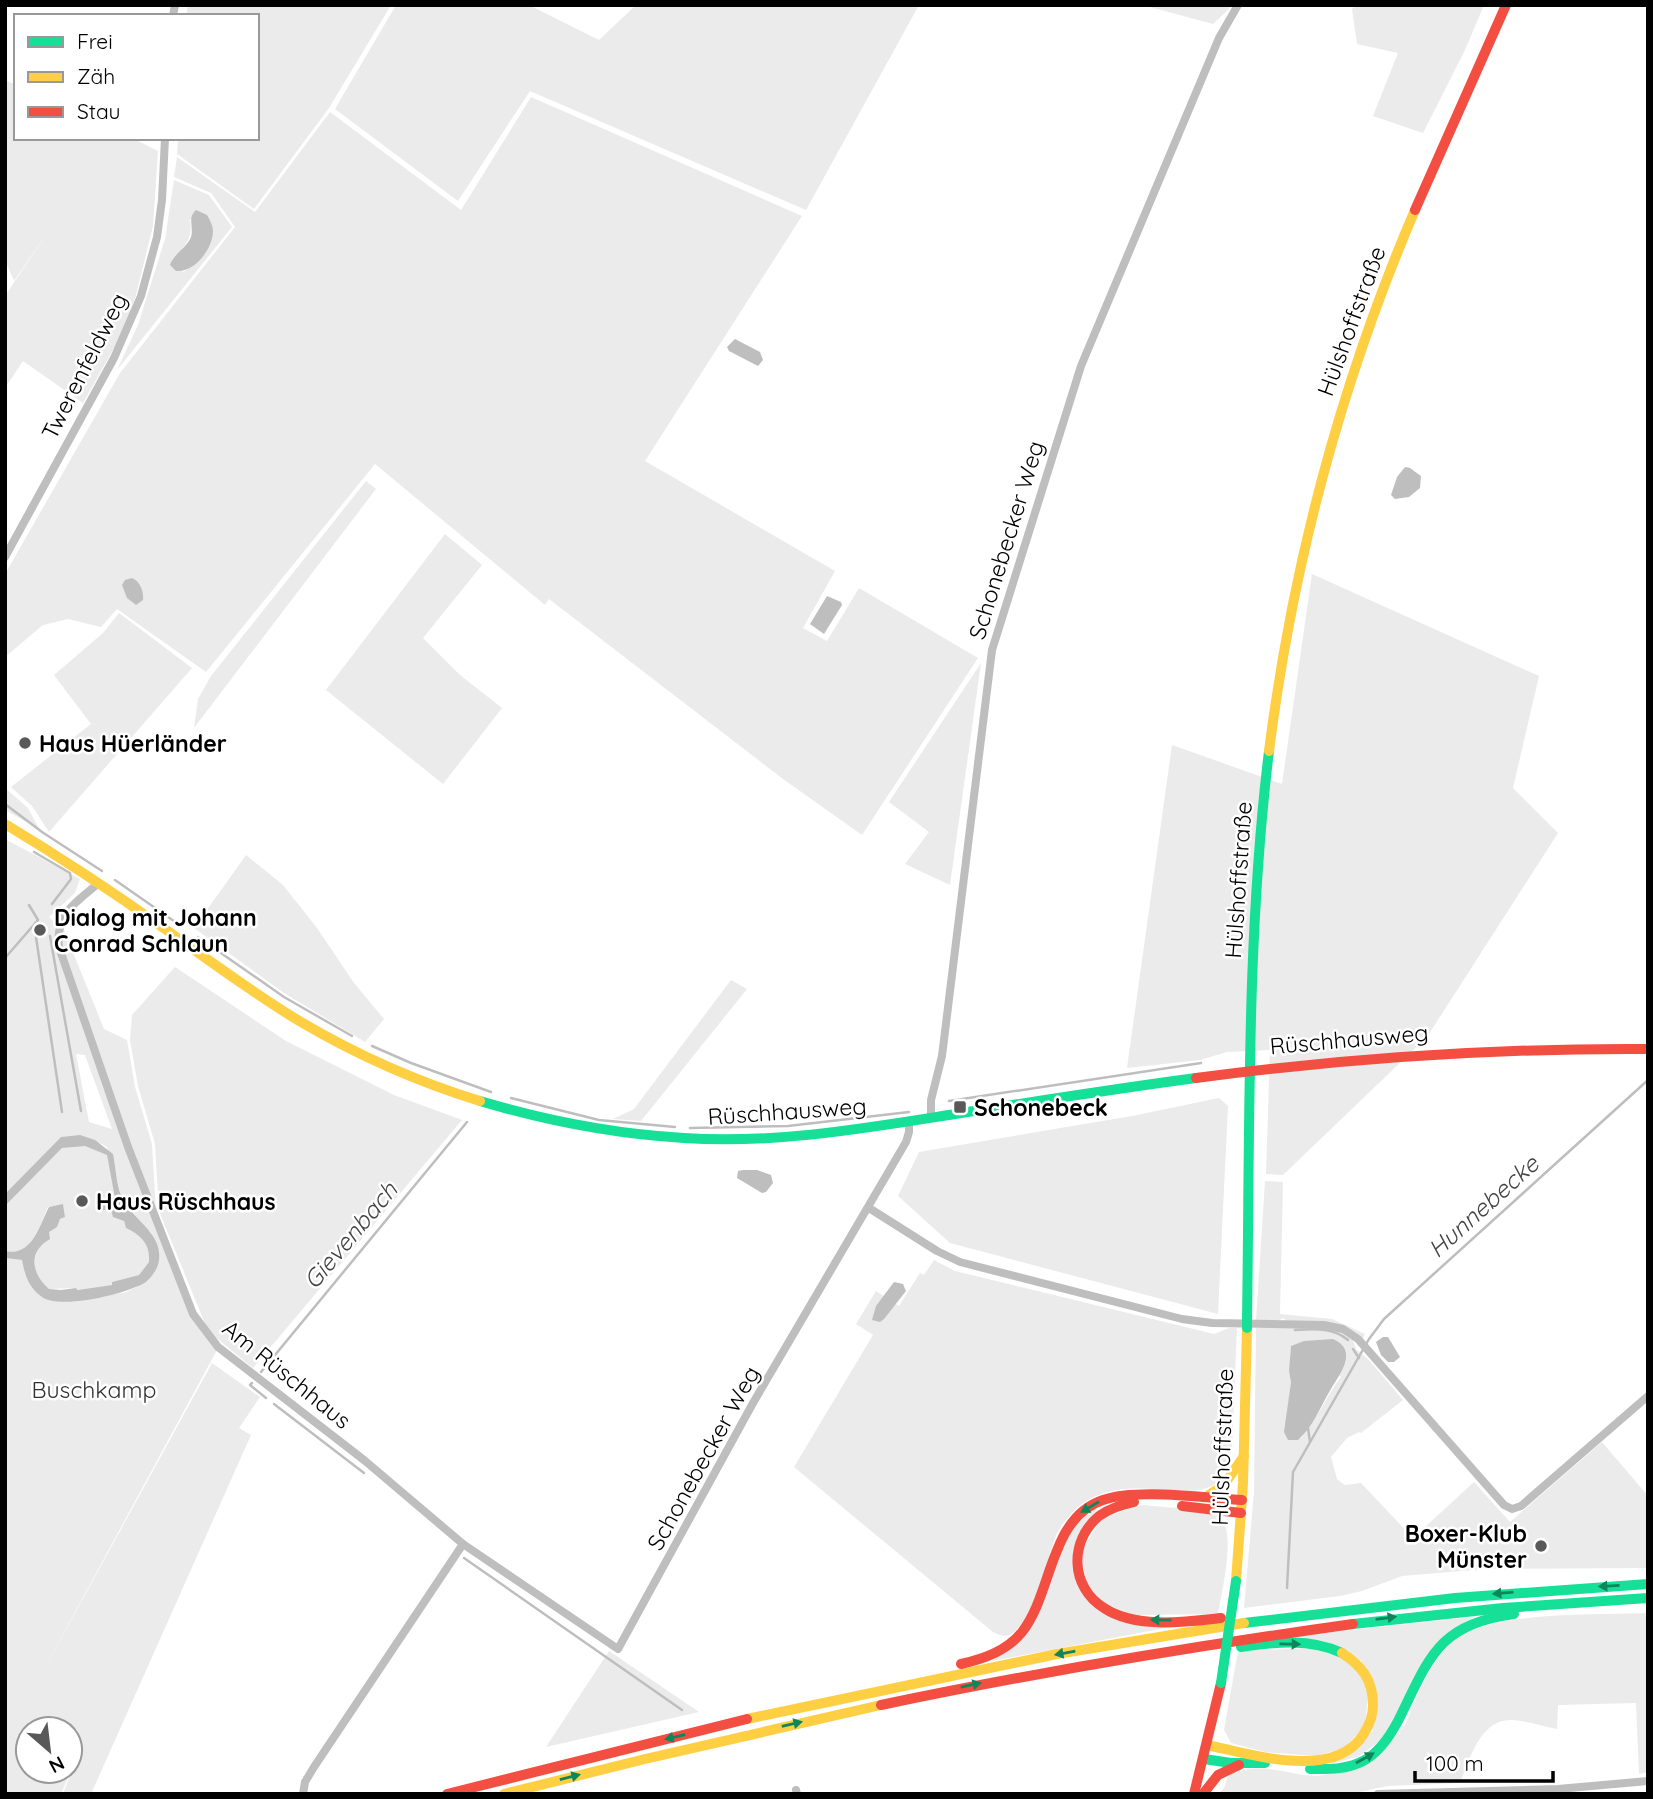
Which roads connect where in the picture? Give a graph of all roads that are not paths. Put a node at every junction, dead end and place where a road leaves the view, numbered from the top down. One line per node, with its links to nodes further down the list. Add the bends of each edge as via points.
1 (1238, 5): 9 (street, Schonebecker Weg, via 1219,38 1095,329 992,650)
2 (1506, 5): 8 (main road, Hülshoffstraße, via 1372,319 1308,530 1268,760)
3 (165, 140): 4 (street, Twerenfeldweg, via 157,237 138,305 114,358)
4 (5, 557)
5 (5, 824): 6 (main road, Rüschhausweg)
6 (99, 883): 10 (main road, Rüschhausweg, via 303,1023 384,1065 490,1104 597,1129 693,1138 787,1137); 17 (street, Am Rüschhaus, via 62,920 59,947 128,1147 193,1314 218,1347)
7 (1648, 1049): 8 (main road, Rüschhausweg, via 1476,1050)
8 (1249, 1070): 9 (main road, Rüschhausweg); 13 (main road, Hülshoffstraße)
9 (931, 1118): 10 (main road, Rüschhausweg)
10 (909, 1121): 11 (street, Schonebecker Weg, via 906,1142)
11 (869, 1208): 12 (street, via 947,1257 1182,1319 1343,1329 1358,1339 1504,1506 1512,1509); 17 (street, Schonebecker Weg, via 618,1649)
12 (1648, 1396)
13 (1244, 1456): 14 (main road, via 1229,1481); 15 (main road, Hülshoffstraße)
14 (1205, 1498): 15 (main road); 23 (main road, one-way to 23, via 1130,1494 1090,1506 1066,1530 1036,1609 1011,1642 980,1659 852,1688)
15 (1242, 1500): 16 (main road, Hülshoffstraße)
16 (1241, 1513): 21 (main road, one-way to 16, via 1285,1609 1145,1620 1104,1609 1080,1581 1080,1542 1091,1522 1110,1508 1143,1502); 24 (main road, Hülshoffstraße, bridge, via 1236,1581)
17 (463, 1544): 30 (street, via 308,1776)
18 (1648, 1584): 21 (main road, one-way to 21, via 1479,1595)
19 (1648, 1598): 20 (main road)
20 (1588, 1601): 22 (main road, one-way to 20, via 1349,1623); 26 (main road, one-way to 20, via 1320,1770 1361,1761 1391,1736 1427,1663 1449,1637 1486,1619)
21 (1326, 1612): 23 (main road, one-way to 23, via 1053,1655)
22 (1125, 1656): 24 (main road, one-way to 24, via 1170,1657 1272,1644 1320,1646 1352,1658 1371,1682 1375,1710 1369,1729 1355,1746 1336,1757 1308,1761); 32 (main road, one-way to 22, via 851,1711)
23 (816, 1705): 31 (main road, one-way to 31)
24 (1207, 1745): 25 (main road, Hülshoffstraße)
25 (1204, 1759): 26 (main road); 33 (main road, Hülshoffstraße)
26 (1250, 1763): 34 (main road, via 1226,1769)
27 (1648, 1781): 28 (street)
28 (1559, 1791): 29 (street)
29 (1507, 1793): 35 (street)
30 (303, 1794)
31 (447, 1794)
32 (504, 1794)
33 (1194, 1794)
34 (1203, 1794)
35 (1378, 1794)

